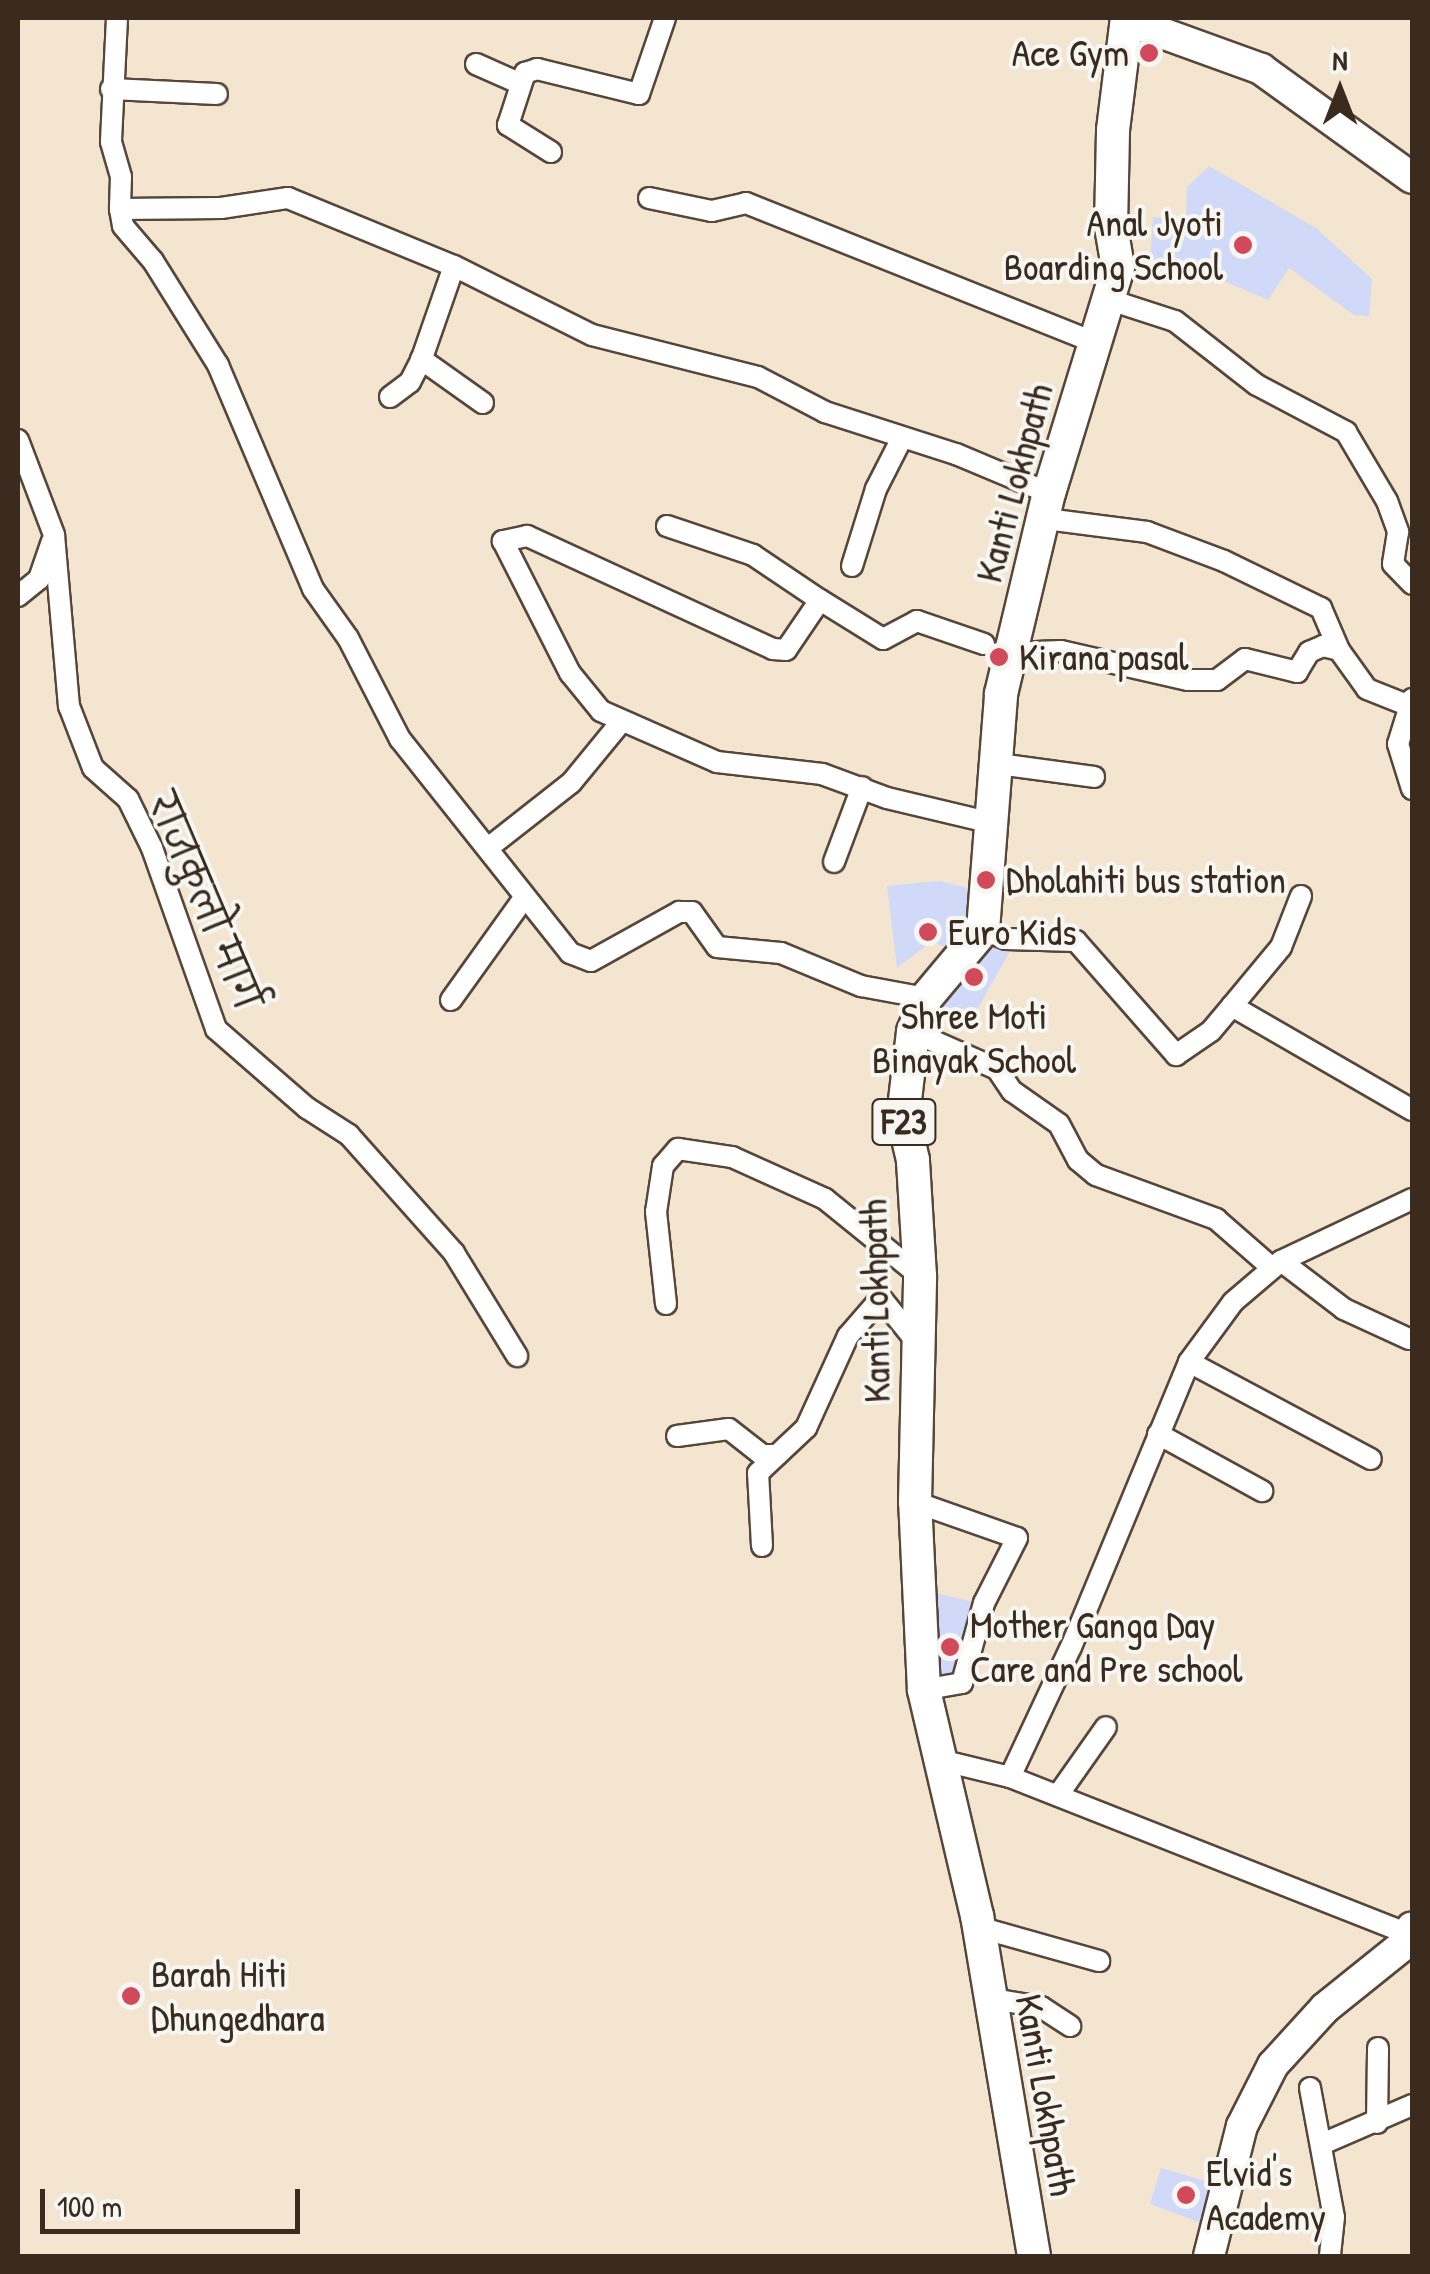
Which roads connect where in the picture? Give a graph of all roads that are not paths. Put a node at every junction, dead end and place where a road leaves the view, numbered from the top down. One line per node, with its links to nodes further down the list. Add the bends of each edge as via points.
1 (117, 18): 6 (street)
2 (665, 18): 5 (street, via 639,94 536,68 525,72)
3 (1125, 18): 9 (main road, via 1261,69); 13 (main road, Kanti Lokhpath, via 1113,130 1111,227 1118,268)
4 (476, 64): 5 (street)
5 (522, 84): 8 (street, via 508,117 510,132)
6 (110, 89): 7 (street); 11 (street)
7 (217, 94)
8 (551, 152)
9 (1412, 178)
10 (649, 198): 14 (street, via 712,211 746,203)
11 (120, 209): 12 (street, via 220,208 288,198); 36 (street, via 123,226 154,261 218,365 312,589 348,638 400,738)
12 (454, 266): 15 (street); 19 (street, via 592,335 758,377 825,412)
13 (1110, 300): 14 (main road, Kanti Lokhpath); 24 (street, via 1175,321 1257,384 1346,432 1387,501 1398,532 1393,564)
14 (1094, 342): 20 (main road, Kanti Lokhpath)
15 (421, 359): 16 (street, via 410,382); 17 (street)
16 (390, 397)
17 (483, 403)
18 (18, 440): 22 (street, राजकुलो मार्ग)
19 (901, 440): 20 (street, via 956,454); 23 (street, via 876,489)
20 (1048, 506): 27 (main road, Kanti Lokhpath); 28 (street, via 1147,532 1321,608)
21 (667, 526): 26 (street, via 753,556)
22 (54, 535): 25 (street, via 39,579); 52 (street, राजकुलो मार्ग, via 68,706 93,768 128,799 152,848 216,1029 307,1108 349,1135 454,1253)
23 (852, 566)
24 (1412, 584)
25 (18, 596)
26 (820, 600): 27 (street, via 883,639 918,620); 30 (street, via 786,650 773,649 526,536 509,535 503,541 507,555 570,673 601,711)
27 (997, 648): 28 (street, via 1061,651 1203,680 1217,680 1244,659 1297,672 1309,652 1323,646); 31 (main road, Kanti Lokhpath)
28 (1338, 650): 29 (street, via 1366,689)
29 (1411, 704): 34 (street, via 1398,744)
30 (622, 721): 33 (street, via 717,762 822,774); 36 (street, via 571,782)
31 (991, 763): 32 (street); 35 (main road, Kanti Lokhpath)
32 (1094, 777)
33 (862, 787): 35 (street); 37 (street)
34 (1412, 790)
35 (992, 822): 40 (main road, Kanti Lokhpath)
36 (488, 848): 39 (street)
37 (834, 862)
38 (1302, 896): 43 (street, via 1281,947)
39 (524, 898): 41 (street, via 580,961 679,912 692,912 717,948 764,948 860,986); 42 (street)
40 (982, 930): 41 (main road, Kanti Lokhpath / F23); 43 (street, via 1006,939 1076,941 1176,1055 1211,1032)
41 (926, 998): 44 (main road, Kanti Lokhpath / F23)
42 (451, 1000)
43 (1232, 1006): 45 (street)
44 (912, 1032): 47 (street, via 997,1070 1012,1091 1059,1124 1078,1160 1096,1174 1216,1220); 48 (main road, Kanti Lokhpath / F23, via 902,1117 912,1160)
45 (1412, 1110)
46 (1412, 1199): 47 (street)
47 (1276, 1264): 50 (street, via 1344,1309); 53 (street, via 1233,1302)
48 (920, 1276): 49 (street, via 825,1199 732,1157 678,1148 663,1166 656,1212); 51 (main road, Kanti Lokhpath / F23)
49 (666, 1304)
50 (1409, 1340)
51 (916, 1342): 56 (street, via 880,1298 848,1336 806,1428); 59 (main road, Kanti Lokhpath / F23)
52 (516, 1356)
53 (1190, 1362): 54 (street); 57 (street)
54 (1158, 1434): 58 (street); 64 (street, via 1072,1648)
55 (676, 1436): 56 (street, via 688,1440 729,1429 762,1455)
56 (777, 1455): 60 (street, via 758,1473)
57 (1370, 1459)
58 (1262, 1492)
59 (916, 1502): 61 (main road, Kanti Lokhpath / F23); 61 (street, via 1018,1538 984,1603 962,1683)
60 (762, 1546)
61 (924, 1690): 63 (main road, Kanti Lokhpath / F23)
62 (1106, 1728): 65 (street)
63 (940, 1760): 64 (street); 66 (main road, Kanti Lokhpath / F23)
64 (1010, 1777): 65 (street)
65 (1058, 1795): 67 (street)
66 (978, 1926): 68 (street); 69 (main road, Kanti Lokhpath / F23)
67 (1411, 1930): 77 (main road, via 1296,2036 1242,2126)
68 (1099, 1961)
69 (988, 1998): 70 (street, via 1041,2007); 76 (main road, Kanti Lokhpath / F23)
70 (1070, 2026)
71 (1378, 2048): 74 (street)
72 (1310, 2088): 75 (street)
73 (1412, 2105): 74 (street)
74 (1377, 2124): 75 (street)
75 (1322, 2144): 78 (street, via 1334,2217)
76 (1034, 2256)
77 (1208, 2256)
78 (1330, 2256)

